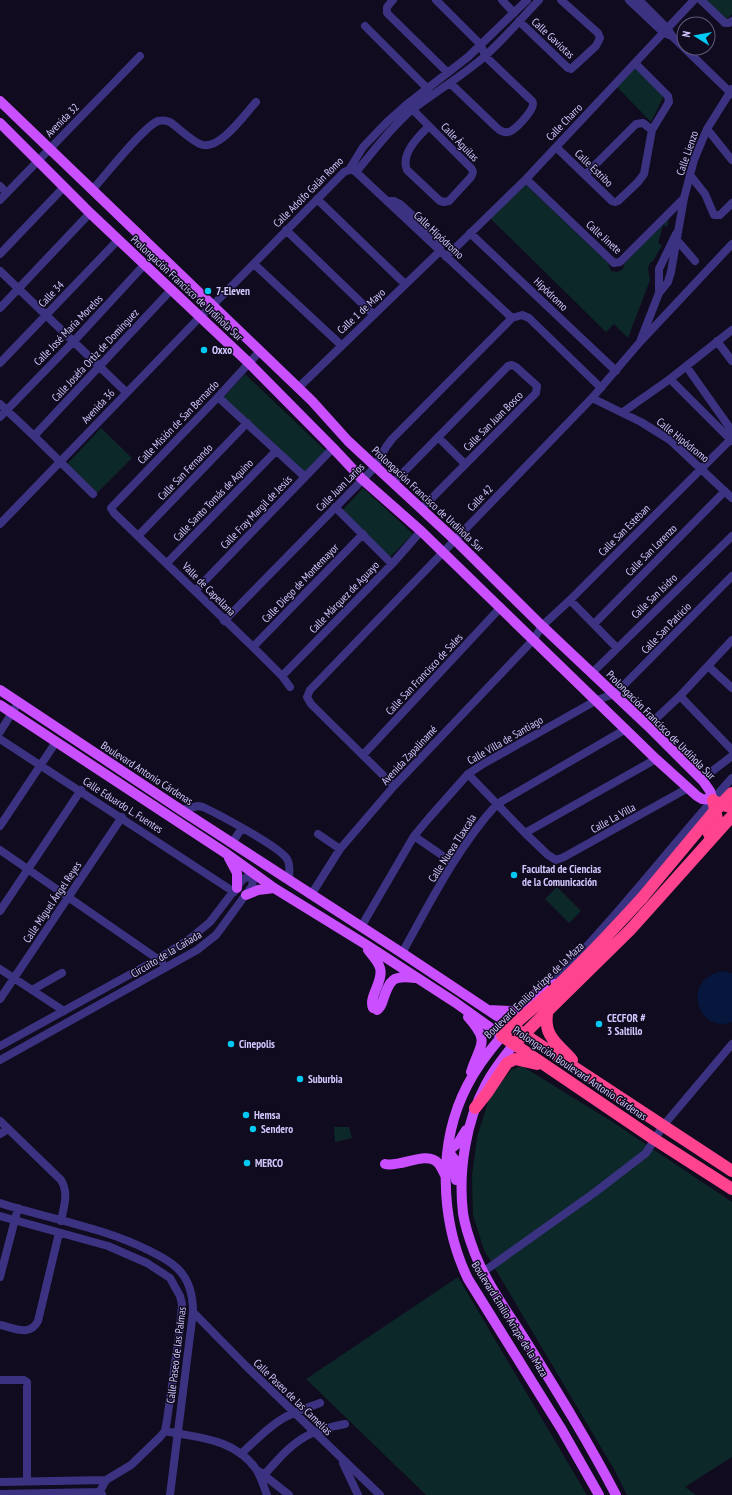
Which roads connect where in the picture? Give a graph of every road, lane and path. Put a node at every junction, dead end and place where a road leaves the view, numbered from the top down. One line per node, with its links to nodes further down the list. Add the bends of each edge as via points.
1 (436, 0): 16 (street)
2 (502, 0): 11 (street)
3 (527, 0): 11 (street, Calle Adolfo Galán Romo)
4 (539, 0): 12 (street, Calle Adolfo Galán Romo)
5 (561, 0): 12 (street, Calle Gaviotas, via 598,33 600,38 596,46 571,69)
6 (629, 0): 15 (street)
7 (639, 0): 15 (street)
8 (694, 0): 15 (street, Calle Charro)
9 (701, 0): 13 (street, via 724,23)
10 (391, 2): 20 (street, via 386,9 387,13)
11 (514, 13): 16 (street, Calle Adolfo Galán Romo)
12 (519, 21): 18 (street, Calle Adolfo Galán Romo)
13 (732, 21)
14 (365, 26): 22 (street)
15 (668, 33): 19 (street, Calle Charro); 23 (street)
16 (481, 45): 18 (street); 20 (street, Calle Adolfo Galán Romo)
17 (140, 56): 32 (street, Avenida 32)
18 (485, 56): 21 (street, Calle Adolfo Galán Romo); 21 (street, via 533,101 530,113 511,131 504,132 496,128)
19 (636, 64): 30 (street, Calle Estribo, via 670,99); 31 (street, Calle Charro)
20 (448, 73): 22 (street, Calle Adolfo Galán Romo)
21 (451, 84): 26 (street, Calle Adolfo Galán Romo)
22 (428, 88): 35 (street, Calle Adolfo Galán Romo, via 374,134 364,147)
23 (731, 92): 29 (street, Calle Lienzo)
24 (0, 101): 32 (main road, Prolongación Francisco de Urdiñola Sur)
25 (256, 102): 41 (street, via 222,139 212,145 201,145 170,122 156,122 139,137)
26 (413, 110): 28 (street, Calle Águilas); 35 (street, Calle Adolfo Galán Romo)
27 (0, 123): 33 (main road, Prolongación Francisco de Urdiñola Sur)
28 (429, 126): 28 (street, Calle Águilas, via 414,142 406,160 406,167 440,200 449,202 471,177 473,170)
29 (707, 129): 34 (street); 37 (street, Calle Lienzo, via 698,148)
30 (652, 130): 36 (street, via 643,123 636,124); 36 (street, Calle Estribo, via 644,174 618,201 612,201)
31 (556, 147): 36 (street, Calle Estribo); 38 (street, Calle Charro)
32 (49, 149): 33 (street, Avenida 32); 41 (main road, Prolongación Francisco de Urdiñola Sur)
33 (38, 160): 40 (main road, Prolongación Francisco de Urdiñola Sur); 42 (street, Avenida 32)
34 (732, 160)
35 (353, 171): 44 (street, Calle Adolfo Galán Romo, via 344,172); 53 (street, Calle Hipódromo)
36 (586, 174)
37 (690, 176): 43 (street, Calle Lienzo); 46 (street, via 705,194 714,215 720,215)
38 (526, 179): 43 (street, Calle Jinete, via 614,263 620,262); 49 (street, Calle Charro)
39 (0, 186): 42 (street)
40 (64, 187): 47 (main road, Prolongación Francisco de Urdiñola Sur); 54 (street)
41 (92, 190): 64 (main road, Prolongación Francisco de Urdiñola Sur)
42 (7, 193): 45 (street, Avenida 32)
43 (684, 198): 50 (street, Calle Lienzo)
44 (317, 199): 48 (street, Calle Adolfo Galán Romo); 60 (street)
45 (0, 200)
46 (732, 203)
47 (90, 213): 51 (main road, Prolongación Francisco de Urdiñola Sur); 61 (street)
48 (286, 230): 58 (street, Calle Adolfo Galán Romo); 67 (street)
49 (470, 233): 55 (street, Calle Charro); 81 (street, Hipódromo)
50 (677, 236): 56 (street); 63 (street, Calle Lienzo, via 668,282); 63 (street, Calle Lienzo, via 659,269)
51 (118, 240): 57 (main road, Prolongación Francisco de Urdiñola Sur); 66 (street, Calle 34)
52 (732, 244): 73 (street, Calle 42)
53 (440, 251): 55 (street, Calle Hipódromo); 60 (street, Calle 1 de Mayo)
54 (0, 254)
55 (446, 257): 69 (street, Calle Hipódromo)
56 (695, 261)
57 (145, 264): 62 (main road, Prolongación Francisco de Urdiñola Sur); 71 (street, Calle José María Morelos)
58 (254, 264): 64 (street, Calle Adolfo Galán Romo); 74 (street)
59 (0, 271): 61 (street)
60 (405, 284): 67 (street, Calle 1 de Mayo)
61 (18, 289): 65 (street); 66 (street)
62 (171, 290): 68 (main road, Prolongación Francisco de Urdiñola Sur); 79 (street, Calle Joséfa Ortiz de Domínguez)
63 (659, 292): 73 (street, Calle Lienzo)
64 (213, 305): 68 (street, Avenida 36); 75 (main road, Prolongación Francisco de Urdiñola Sur)
65 (0, 308)
66 (46, 315): 71 (street); 77 (street, Calle 34)
67 (374, 315): 74 (street, Calle 1 de Mayo)
68 (200, 317): 78 (main road, Prolongación Francisco de Urdiñola Sur); 85 (street, Avenida 36)
69 (514, 317): 84 (street, Calle Hipódromo, via 522,315 529,318); 100 (street, Calle Juan Larios, via 392,439)
70 (732, 330): 72 (street)
71 (74, 341): 79 (street); 88 (street, Calle José María Morelos)
72 (718, 341): 76 (street); 80 (street)
73 (640, 342): 81 (street, Calle 42)
74 (342, 345): 83 (street, Calle 1 de Mayo)
75 (260, 351): 78 (street, Calle Misión de San Bernardo); 83 (main road, Prolongación Francisco de Urdiñola Sur)
76 (732, 361)
77 (0, 363)
78 (249, 363): 86 (street, Calle Misión de San Bernardo); 96 (main road, Prolongación Francisco de Urdiñola Sur)
79 (100, 366): 85 (street); 93 (street, Calle Joséfa Ortiz de Domínguez)
80 (686, 366): 82 (street); 92 (street)
81 (616, 371): 84 (street, Calle 42)
82 (670, 379): 89 (street); 95 (street)
83 (298, 388): 100 (main road, Prolongación Francisco de Urdiñola Sur)
84 (601, 388): 87 (street, Calle 42)
85 (126, 392): 98 (street, Avenida 36)
86 (218, 396): 91 (street); 109 (street, Calle Misión de San Bernardo)
87 (592, 398): 89 (street, Calle Hipódromo); 116 (street, Calle 42)
88 (3, 407): 90 (street, Calle José María Morelos); 93 (street)
89 (623, 412): 101 (street, Calle Hipódromo, via 670,440)
90 (0, 417)
91 (247, 423): 97 (street); 114 (street, Calle San Fernando)
92 (732, 430)
93 (34, 436): 98 (street)
94 (438, 437): 99 (street); 99 (street, Calle San Juan Bosco, via 508,366 516,367 536,386 535,395); 104 (street, Calle San Juan Bosco)
95 (731, 439): 101 (street, Calle San Esteban)
96 (333, 448): 102 (street, Calle Fray Margil de Jesús); 103 (main road, Prolongación Francisco de Urdiñola Sur)
97 (276, 451): 102 (street); 118 (street, Calle Santo Tomás de Aquino)
98 (60, 462): 106 (street); 111 (street, Avenida 36)
99 (465, 464): 110 (street, Calle San Juan Bosco)
100 (375, 467): 103 (street, Calle Juan Larios); 104 (main road, Prolongación Francisco de Urdiñola Sur)
101 (701, 468): 105 (street, Calle Hipódromo); 122 (street, Calle San Esteban)
102 (305, 477): 121 (street, Calle Fray Margil de Jesús)
103 (362, 479): 108 (street, Calle Juan Larios); 112 (main road, Prolongación Francisco de Urdiñola Sur)
104 (393, 483): 110 (main road, Prolongación Francisco de Urdiñola Sur)
105 (725, 491): 107 (street, Calle Hipódromo); 125 (street, Calle San Lorenzo)
106 (93, 494)
107 (732, 498)
108 (335, 507): 113 (street); 124 (street, Calle Juan Larios)
109 (111, 508): 114 (street, Valle de Capellana)
110 (421, 509): 116 (main road, Prolongación Francisco de Urdiñola Sur)
111 (0, 524)
112 (421, 531): 117 (main road, Prolongación Francisco de Urdiñola Sur); 119 (street, Calle Márquez de Aguayo)
113 (363, 534): 119 (street); 129 (street, Calle Diego de Montemayor)
114 (138, 536): 118 (street, Valle de Capellana)
115 (732, 536): 130 (street, Calle San Isidro)
116 (455, 540): 117 (street, Calle 42); 126 (main road, Prolongación Francisco de Urdiñola Sur)
117 (443, 552): 123 (main road, Prolongación Francisco de Urdiñola Sur); 149 (street, Calle 42, via 308,693 311,704)
118 (167, 563): 121 (street, Valle de Capellana)
119 (392, 564): 133 (street, Calle Márquez de Aguayo)
120 (732, 576): 137 (street, Calle San Patricio, via 625,686)
121 (195, 591): 124 (street, Valle de Capellana)
122 (570, 600): 125 (street); 126 (street, Calle San Esteban)
123 (501, 607): 127 (main road, Prolongación Francisco de Urdiñola Sur); 149 (street, Calle San Francisco de Sales)
124 (224, 621): 129 (street, Valle de Capellana)
125 (594, 624): 130 (street)
126 (542, 626): 127 (street, Calle San Esteban); 132 (main road, Prolongación Francisco de Urdiñola Sur)
127 (534, 640): 139 (main road, Prolongación Francisco de Urdiñola Sur); 156 (street, Avenida Zapalinamé)
128 (732, 640): 131 (street)
129 (253, 647): 133 (street, Valle de Capellana)
130 (618, 648): 132 (street, Calle San Isidro)
131 (708, 666): 135 (street); 138 (street)
132 (592, 673): 137 (main road, Prolongación Francisco de Urdiñola Sur)
133 (282, 676): 134 (street, Valle de Capellana)
134 (290, 687)
135 (732, 688)
136 (0, 690): 140 (main road, Boulevard Antonio Cárdenas)
137 (614, 694): 139 (street, Calle Villa de Santiago); 143 (main road, Prolongación Francisco de Urdiñola Sur)
138 (680, 696): 143 (street); 148 (street)
139 (597, 700): 144 (main road, Prolongación Francisco de Urdiñola Sur); 153 (street, Calle Villa de Santiago)
140 (18, 703): 142 (street); 163 (main road, Boulevard Antonio Cárdenas)
141 (0, 705): 142 (main road)
142 (12, 712): 145 (street); 147 (main road)
143 (648, 726): 155 (main road, Prolongación Francisco de Urdiñola Sur)
144 (626, 729): 151 (main road, Prolongación Francisco de Urdiñola Sur); 161 (street, Calle Nueva Tlaxcala)
145 (0, 732)
146 (0, 738): 152 (street, Calle Eduardo L. Fuentes)
147 (56, 742): 152 (street); 174 (main road)
148 (732, 750)
149 (363, 755): 156 (street)
150 (732, 756): 155 (street)
151 (656, 759): 157 (main road, Prolongación Francisco de Urdiñola Sur); 168 (street)
152 (41, 765): 158 (street, Calle Eduardo L. Fuentes); 166 (street)
153 (468, 774): 161 (street); 170 (street, Calle Villa de Santiago)
154 (732, 778): 160 (street)
155 (703, 781): 160 (main road, Prolongación Francisco de Urdiñola Sur, via 710,790)
156 (394, 786): 172 (street, Avenida Zapalinamé)
157 (688, 788): 160 (main road, Prolongación Francisco de Urdiñola Sur, via 700,798); 168 (street, Calle La Villa, via 564,858 556,860 548,855)
158 (80, 790): 165 (street, Calle Eduardo L. Fuentes); 176 (street)
159 (732, 793): 206 (highway, Boulevard Emilio Arizpe de la Maza, bridge, via 642,898 588,956)
160 (713, 800): 162 (highway, via 726,806); 188 (highway, via 717,819 711,833 621,931); 198 (street, via 616,914)
161 (497, 804): 168 (street); 175 (street, Calle Nueva Tlaxcala, via 481,821)
162 (732, 805)
163 (181, 810): 167 (street, via 203,807); 171 (main road, Boulevard Antonio Cárdenas)
164 (732, 816): 188 (highway, Boulevard Emilio Arizpe de la Maza, via 635,925)
165 (122, 817): 180 (street, Calle Eduardo L. Fuentes); 183 (street, Calle Miguel Ángel Reyes)
166 (0, 826)
167 (242, 828): 171 (street); 178 (street, via 287,858 290,868)
168 (525, 833)
169 (318, 834): 172 (street)
170 (414, 836): 175 (street); 185 (street, Calle Villa de Santiago)
171 (230, 842): 177 (main road, via 228,846 250,862); 178 (main road, Boulevard Antonio Cárdenas)
172 (340, 849): 181 (street, Avenida Zapalinamé)
173 (0, 850): 176 (street)
174 (227, 854): 177 (main road); 180 (main road, via 236,870)
175 (453, 863): 189 (street, Calle Nueva Tlaxcala)
176 (28, 869): 183 (street); 184 (street)
177 (254, 874): 179 (main road, Prolongación Boulevard Antonio Cárdenas); 180 (street, Circuito de la Cañada, via 243,880); 181 (main road, via 264,873 297,890); 182 (street, Circuito de la Cañada, via 252,886)
178 (285, 878): 181 (main road, Prolongación Boulevard Antonio Cárdenas)
179 (274, 888): 182 (main road); 187 (main road, Prolongación Boulevard Antonio Cárdenas)
180 (236, 890): 190 (street, Circuito de la Cañada, via 218,913 192,938)
181 (309, 893): 185 (main road, Prolongación Boulevard Antonio Cárdenas)
182 (246, 895): 193 (street, Circuito de la Cañada, via 216,935 197,950)
183 (68, 896): 190 (street); 196 (street, Calle Miguel Ángel Reyes)
184 (0, 911)
185 (361, 927): 186 (main road, Prolongación Boulevard Antonio Cárdenas)
186 (383, 941): 189 (main road, Prolongación Boulevard Antonio Cárdenas); 191 (main road)
187 (365, 944): 191 (main road, Prolongación Boulevard Antonio Cárdenas); 197 (main road, via 381,970 380,981 372,1002 375,1009 380,1008 388,986 393,980 400,977)
188 (613, 945): 205 (highway, Boulevard Emilio Arizpe de la Maza)
189 (402, 952): 192 (main road, Prolongación Boulevard Antonio Cárdenas)
190 (158, 959): 193 (street); 204 (street, Circuito de la Cañada)
191 (393, 963): 192 (main road); 197 (main road, Prolongación Boulevard Antonio Cárdenas)
192 (420, 964): 203 (main road, Prolongación Boulevard Antonio Cárdenas)
193 (169, 966): 213 (street, Circuito de la Cañada)
194 (0, 969): 196 (street)
195 (62, 973): 200 (street)
196 (14, 978): 199 (street, Calle Miguel Ángel Reyes); 200 (street)
197 (416, 978): 202 (main road, Prolongación Boulevard Antonio Cárdenas)
198 (552, 983): 203 (main road, via 536,992 513,1011); 206 (street, via 527,1008)
199 (3, 988): 201 (street, Calle Miguel Ángel Reyes)
200 (32, 990): 204 (street)
201 (0, 999)
202 (456, 1003): 209 (main road, Prolongación Boulevard Antonio Cárdenas); 216 (main road, via 476,1025 483,1039)
203 (487, 1010): 207 (main road, Prolongación Boulevard Antonio Cárdenas)
204 (64, 1011): 212 (street, Circuito de la Cañada)
205 (547, 1012): 208 (highway, Boulevard Emilio Arizpe de la Maza); 215 (highway, via 546,1025 550,1035)
206 (523, 1016): 207 (highway, Boulevard Emilio Arizpe de la Maza)
207 (512, 1026): 208 (highway, Prolongación Boulevard Antonio Cárdenas); 209 (highway, Boulevard Emilio Arizpe de la Maza)
208 (525, 1035): 210 (highway, Boulevard Emilio Arizpe de la Maza); 215 (highway, Prolongación Boulevard Antonio Cárdenas)
209 (502, 1036): 210 (highway, Prolongación Boulevard Antonio Cárdenas); 216 (main road, Boulevard Emilio Arizpe de la Maza)
210 (514, 1044): 214 (highway, Prolongación Boulevard Antonio Cárdenas); 217 (main road, Boulevard Emilio Arizpe de la Maza, via 485,1085)
211 (732, 1044): 219 (street)
212 (0, 1046)
213 (0, 1060)
214 (544, 1066): 217 (highway, via 520,1060 511,1061 503,1067); 222 (highway, Prolongación Boulevard Antonio Cárdenas)
215 (581, 1072): 219 (highway, Prolongación Boulevard Antonio Cárdenas)
216 (467, 1086): 223 (main road, Boulevard Emilio Arizpe de la Maza, via 453,1123)
217 (474, 1112): 223 (main road, via 462,1139); 230 (main road, Boulevard Emilio Arizpe de la Maza, via 464,1162)
218 (0, 1121): 220 (street)
219 (663, 1126): 222 (street); 225 (highway, Prolongación Boulevard Antonio Cárdenas)
220 (8, 1129): 221 (street); 233 (street, via 62,1180 66,1199)
221 (0, 1134)
222 (654, 1139): 227 (highway, Prolongación Boulevard Antonio Cárdenas); 237 (street, via 646,1153)
223 (448, 1151): 226 (main road, Boulevard Emilio Arizpe de la Maza); 230 (main road, via 456,1160 457,1198)
224 (384, 1164): 226 (main road, via 395,1165 430,1158 438,1162)
225 (732, 1170)
226 (446, 1177): 235 (main road, Boulevard Emilio Arizpe de la Maza, via 450,1226)
227 (732, 1189)
228 (0, 1202): 229 (street, Calle Paseo de las Palmas)
229 (18, 1208): 232 (street); 233 (street, Calle Paseo de las Palmas)
230 (463, 1214): 237 (main road, Boulevard Emilio Arizpe de la Maza, via 471,1243)
231 (0, 1216): 232 (street, Calle Paseo de las Palmas)
232 (15, 1220): 234 (street, Calle Paseo de las Palmas); 238 (street)
233 (61, 1221): 236 (street, Calle Paseo de las Palmas, via 132,1242 164,1258)
234 (59, 1233): 239 (street, Calle Paseo de las Palmas, via 108,1246 147,1263); 241 (street, via 35,1328 24,1331)
235 (461, 1266): 237 (main road, via 463,1265 474,1276); 263 (main road, Boulevard Emilio Arizpe de la Maza)
236 (177, 1268): 239 (street); 240 (street, Calle Paseo de las Palmas, via 189,1284)
237 (484, 1272): 264 (main road, Boulevard Emilio Arizpe de la Maza, via 577,1425)
238 (0, 1277)
239 (170, 1278): 246 (street, Calle Paseo de las Palmas, via 180,1296 182,1317)
240 (193, 1312): 244 (street, Calle Paseo de las Camelias); 248 (street, Calle Paseo de las Palmas)
241 (0, 1325)
242 (0, 1380): 254 (street, via 27,1382)
243 (320, 1403): 244 (street)
244 (294, 1412): 247 (street, Calle Paseo de las Camelias); 249 (street, via 272,1426)
245 (345, 1424): 247 (street)
246 (165, 1431): 248 (street); 253 (street, via 131,1465)
247 (314, 1432): 250 (street, Calle Paseo de las Camelias); 252 (street, via 291,1446)
248 (177, 1434): 249 (street, via 212,1439); 258 (street, Calle Paseo de las Palmas)
249 (241, 1454): 251 (street)
250 (341, 1458): 261 (street); 262 (street, Calle Paseo de las Camelias)
251 (256, 1469): 252 (street); 259 (street)
252 (264, 1474): 260 (street)
253 (106, 1480): 254 (street); 257 (street)
254 (27, 1481): 255 (street)
255 (0, 1482)
256 (0, 1494): 257 (street)
257 (100, 1494)
258 (170, 1495)
259 (267, 1495)
260 (289, 1495)
261 (358, 1495)
262 (380, 1495)
263 (599, 1495)
264 (616, 1495)

